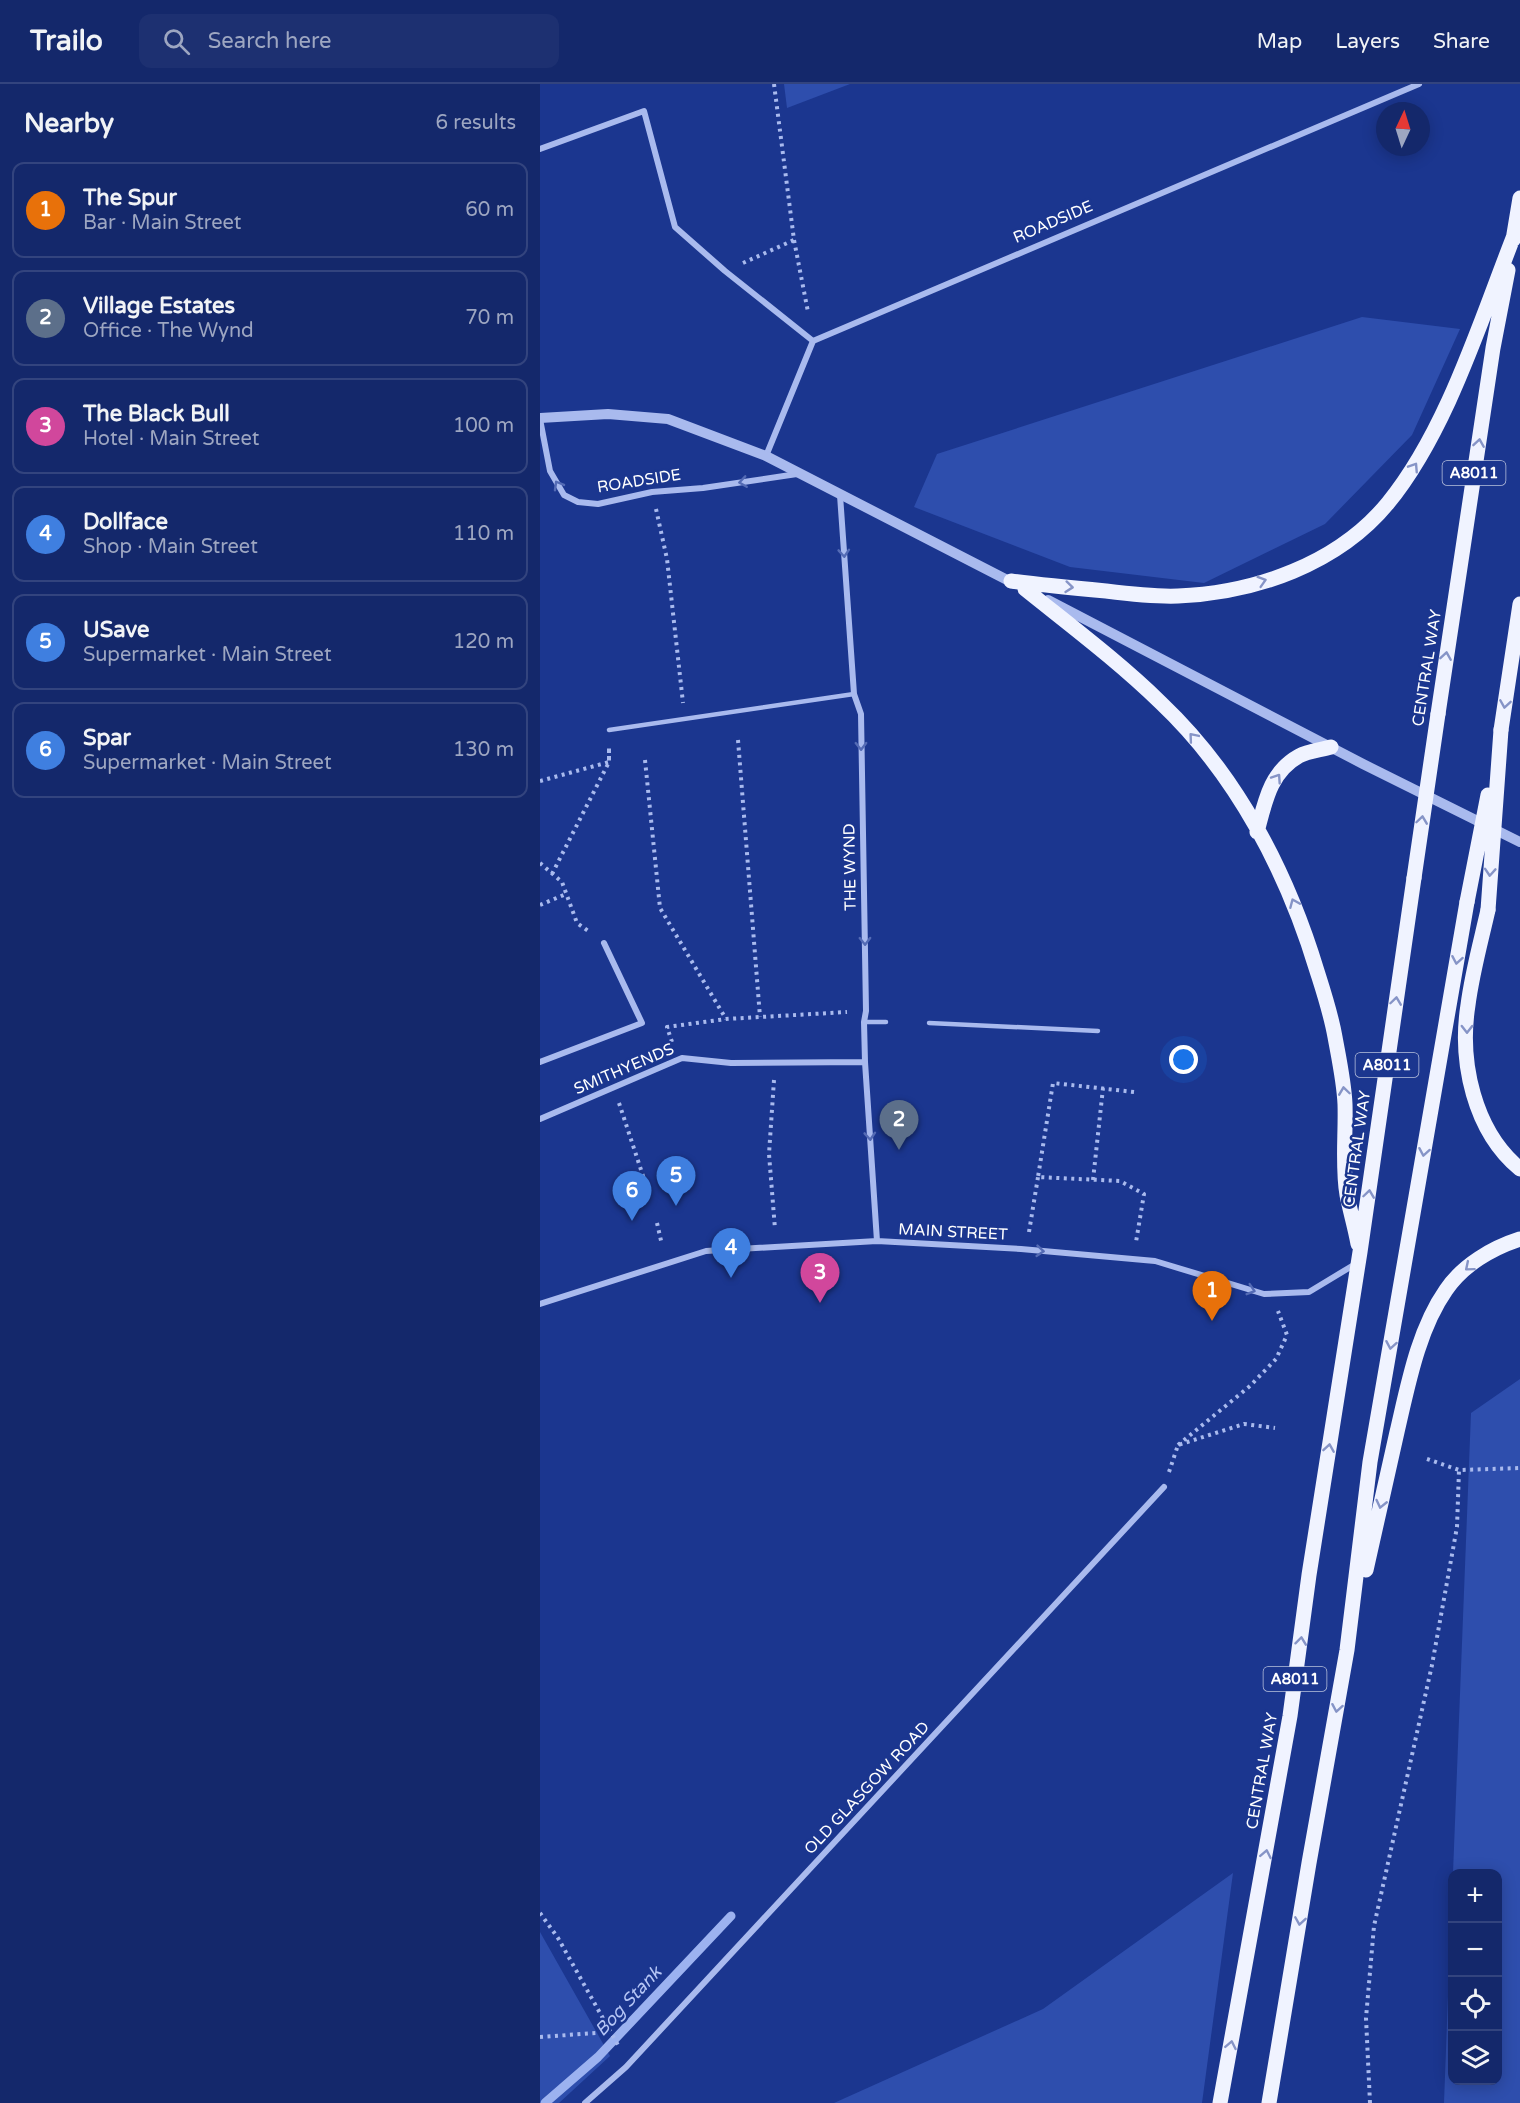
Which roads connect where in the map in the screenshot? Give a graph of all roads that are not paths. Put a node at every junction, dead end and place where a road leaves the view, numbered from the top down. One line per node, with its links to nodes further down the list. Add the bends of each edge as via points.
1 (1419, 84): 5 (street, ROADSIDE)
2 (540, 149): 5 (street, via 644,111 675,227)
3 (1520, 198): 4 (main road, CENTRAL WAY / A8011)
4 (1515, 233): 10 (main road, one-way to 4, via 1179,596 1253,584 1297,569 1352,538 1387,504 1417,463 1452,393); 30 (main road, CENTRAL WAY / A8011, one-way to 4, bridge, via 1493,348)
5 (813, 341): 7 (street)
6 (540, 418): 7 (street, ROADSIDE, via 608,414 668,419); 8 (street, ROADSIDE, one-way to 6, via 652,492 598,504 578,502 564,495 550,471)
7 (766, 456): 8 (street, ROADSIDE)
8 (801, 474): 9 (street, ROADSIDE)
9 (840, 494): 10 (street, ROADSIDE); 13 (street, THE WYND, one-way to 13)
10 (1011, 581): 11 (street, ROADSIDE)
11 (1025, 589): 16 (street, ROADSIDE); 17 (main road, one-way to 11, via 1214,761 1168,709)
12 (1520, 604): 15 (main road, A8011, one-way to 15)
13 (854, 694): 14 (lane); 20 (street, THE WYND, one-way to 20, via 861,714)
14 (609, 730)
15 (1501, 730): 27 (main road, one-way to 27, bridge, via 1488,910 1466,1027 1476,1102 1489,1134); 33 (main road, A8011, one-way to 33, bridge, via 1370,1462)
16 (1331, 747): 17 (main road, one-way to 16, via 1275,775 1300,756); 18 (street, ROADSIDE)
17 (1257, 832): 30 (main road, one-way to 17, via 1347,1193 1345,1101 1330,1014 1298,912)
18 (1520, 842)
19 (604, 943): 24 (street, via 642,1023)
20 (864, 1022): 21 (lane); 25 (street, THE WYND)
21 (886, 1022)
22 (929, 1023): 23 (lane)
23 (1098, 1031)
24 (540, 1062)
25 (865, 1062): 26 (street, SMITHYENDS, via 731,1064 682,1058); 29 (street, THE WYND, one-way to 29)
26 (540, 1119)
27 (1520, 1169)
28 (1520, 1239): 33 (main road, one-way to 33, via 1468,1266 1447,1289 1432,1316 1412,1368)
29 (877, 1241): 30 (street, MAIN STREET, one-way to 30, via 1155,1261 1264,1294 1309,1292); 31 (street, MAIN STREET, via 706,1251)
30 (1360, 1257): 35 (main road, CENTRAL WAY / A8011, one-way to 30, via 1280,1774)
31 (540, 1304)
32 (1164, 1487): 34 (street, OLD GLASGOW ROAD, via 626,2067)
33 (1347, 1650): 36 (main road, A8011, one-way to 36)
34 (585, 2103)
35 (1220, 2103)
36 (1269, 2103)

